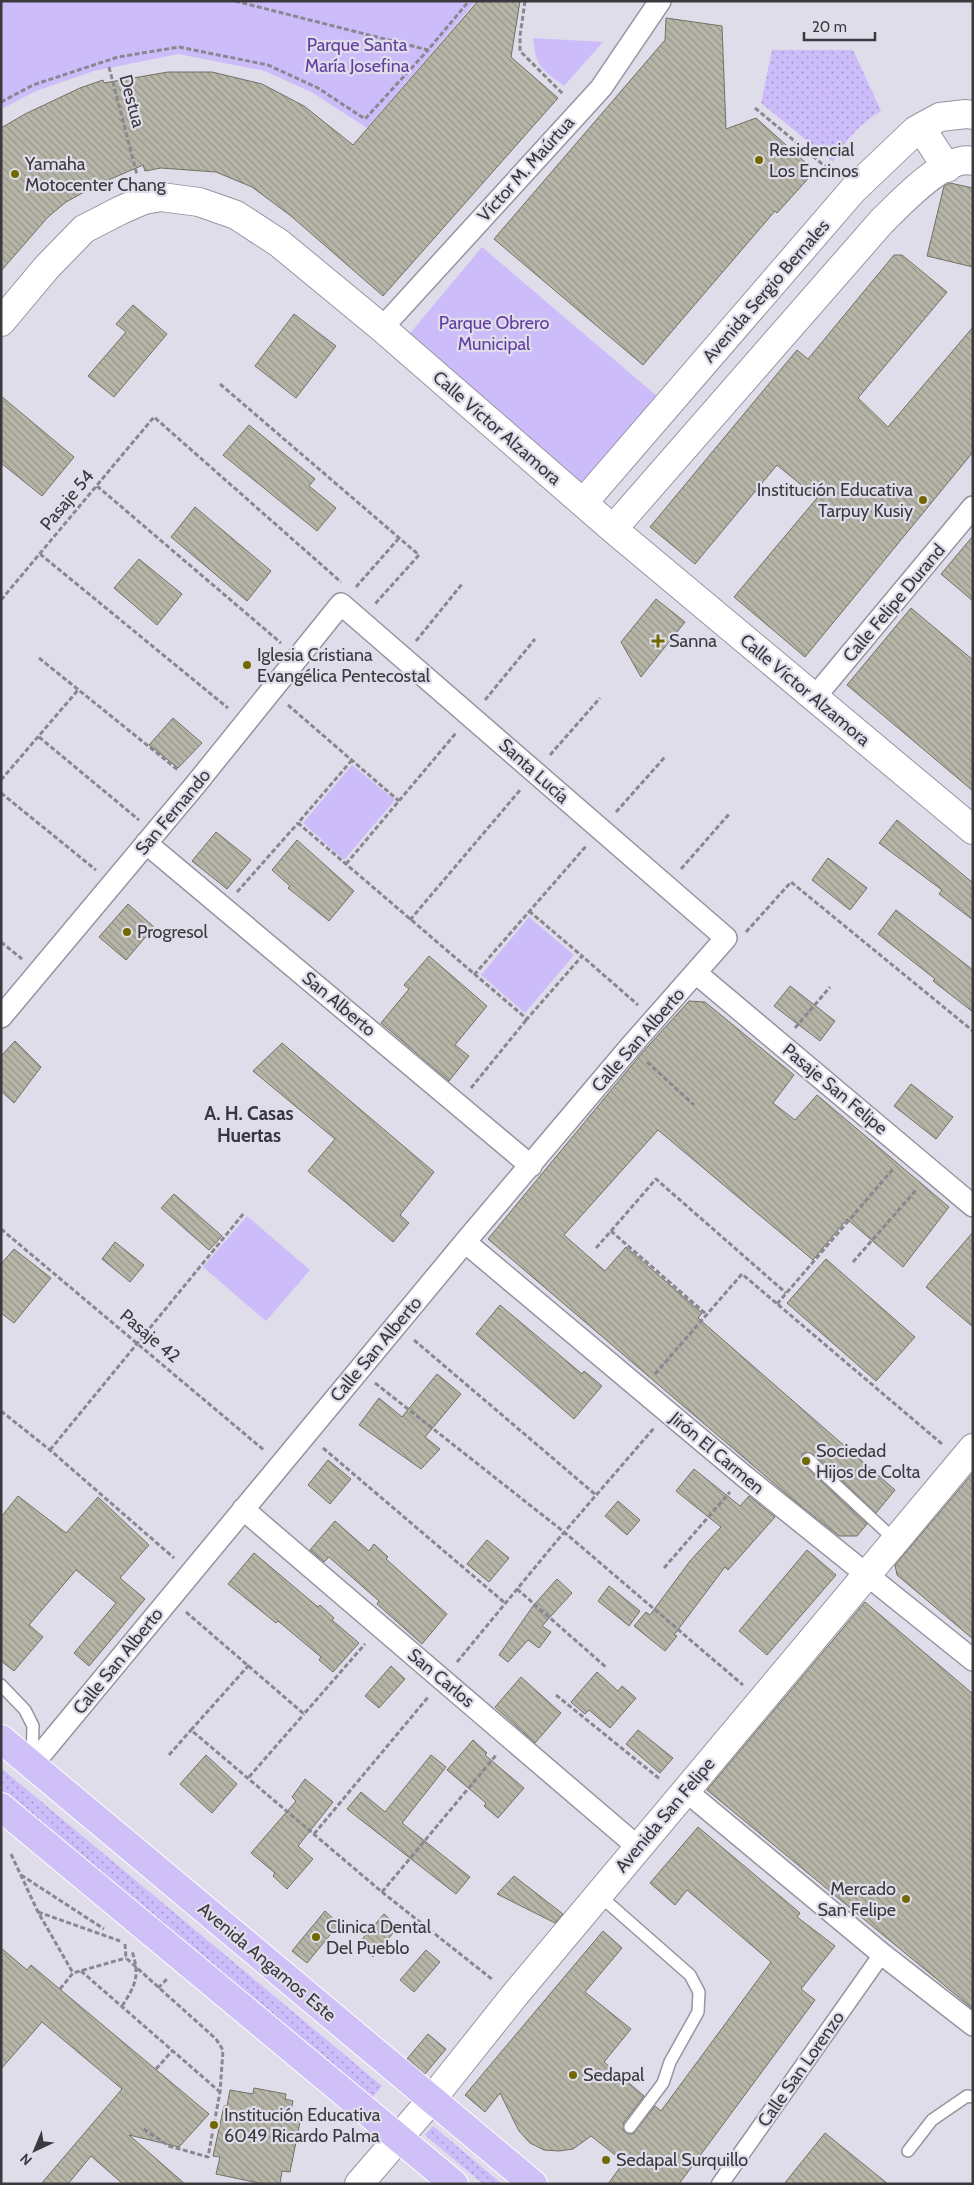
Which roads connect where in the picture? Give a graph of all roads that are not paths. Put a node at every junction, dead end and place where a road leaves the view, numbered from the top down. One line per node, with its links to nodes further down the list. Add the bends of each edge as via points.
1 (660, 1): 6 (street, Víctor M. Maúrtua, via 601,88)
2 (973, 115): 3 (street, Avenida Sergio Bernales, via 940,117)
3 (921, 128): 4 (street); 7 (street, Avenida Sergio Bernales, via 853,190)
4 (960, 164): 9 (street, via 924,181 882,221)
5 (1, 322): 6 (street, Calle Víctor Alzamora, via 84,229 144,200 161,197 199,202 236,215 279,243)
6 (382, 328): 7 (street, Calle Víctor Alzamora)
7 (583, 503): 9 (street, Calle Víctor Alzamora)
8 (973, 507): 11 (street, Calle Felipe Durand)
9 (613, 529): 11 (street, Calle Víctor Alzamora)
10 (341, 604): 13 (street, San Fernando); 14 (street, Santa Lucía)
11 (814, 698): 12 (street, Calle Víctor Alzamora)
12 (973, 830)
13 (150, 838): 16 (street, San Fernando); 17 (street, San Alberto, via 224,908)
14 (726, 938): 15 (street, Calle San Alberto)
15 (696, 973): 17 (street, Calle San Alberto); 18 (street, Pasaje San Felipe)
16 (1, 1017)
17 (531, 1166): 19 (street, Calle San Alberto)
18 (973, 1206)
19 (465, 1242): 22 (street, Calle San Alberto); 24 (street, Jirón El Carmen)
20 (967, 1454): 23 (street, Avenida San Felipe)
21 (808, 1459): 23 (lane)
22 (243, 1509): 28 (street, Calle San Alberto); 31 (street, San Carlos)
23 (896, 1540): 24 (street, Avenida San Felipe)
24 (867, 1575): 25 (street, Jirón El Carmen); 29 (street, Avenida San Felipe)
25 (973, 1660)
26 (1, 1685): 28 (lane, via 25,1710 33,1726)
27 (1, 1739): 28 (main road, Avenida Angamos Este)
28 (32, 1765): 36 (main road, Avenida Angamos Este)
29 (683, 1793): 31 (street, Avenida San Felipe); 33 (street)
30 (1, 1807): 38 (main road)
31 (639, 1848): 32 (street, Avenida San Felipe)
32 (599, 1895): 36 (street, Avenida San Felipe); 37 (lane, via 690,1975 698,1992 698,2012 670,2062 663,2083)
33 (882, 1954): 34 (street); 43 (street, Calle San Lorenzo)
34 (973, 2025)
35 (973, 2097): 39 (lane, via 967,2096 932,2120)
36 (432, 2099): 38 (street, Avenida San Felipe); 42 (main road, Avenida Angamos Este)
37 (630, 2127)
38 (399, 2136): 40 (street, Avenida San Felipe); 41 (main road)
39 (908, 2151)
40 (358, 2184)
41 (454, 2184)
42 (533, 2184)
43 (720, 2184)

